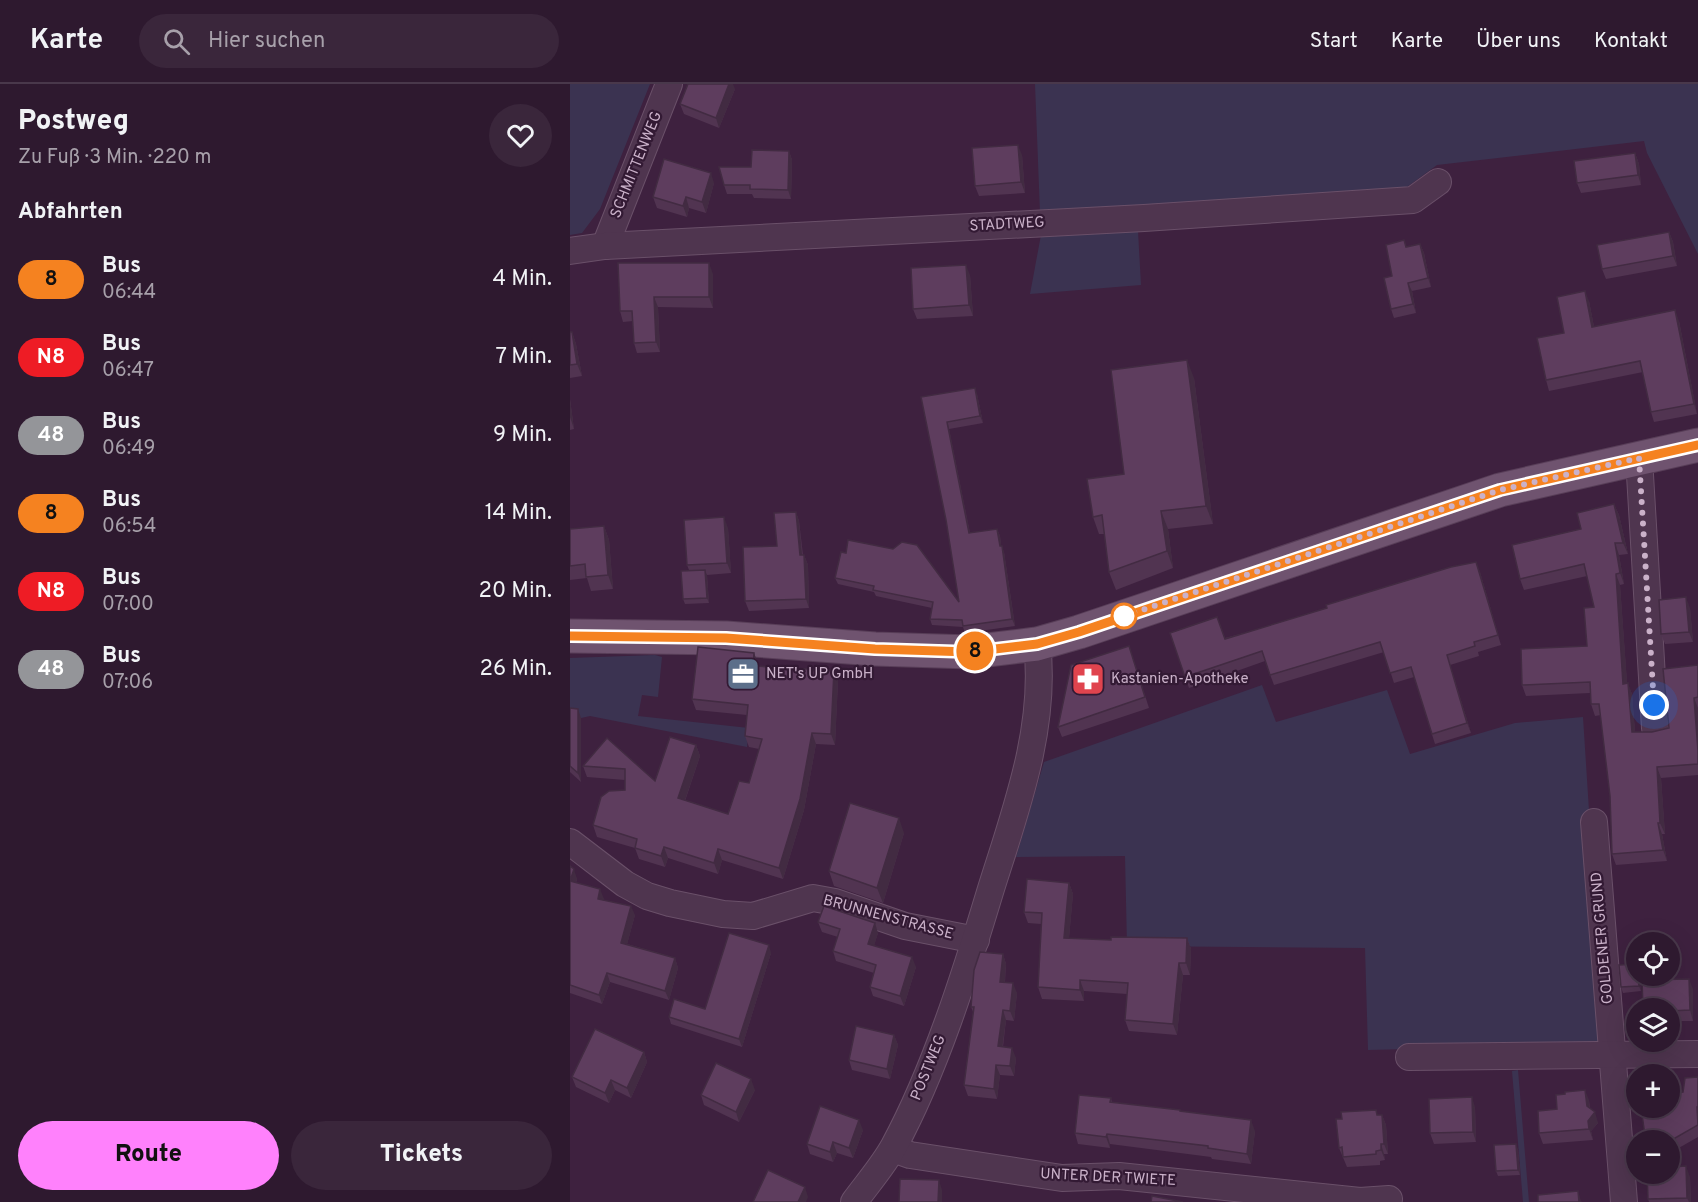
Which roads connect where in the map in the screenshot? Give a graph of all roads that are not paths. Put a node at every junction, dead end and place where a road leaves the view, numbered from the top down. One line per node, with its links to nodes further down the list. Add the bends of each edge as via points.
1 (669, 84): 3 (street, SCHMITTENWEG)
2 (1438, 182): 3 (street, STADTWEG, via 1413,200)
3 (605, 246): 4 (street, STADTWEG)
4 (570, 250)
5 (1698, 445): 6 (main road)
6 (1639, 458): 8 (main road, via 1500,490); 9 (street)
7 (570, 636): 8 (main road, via 726,638 970,652)
8 (1037, 644): 12 (street, POSTWEG, via 1038,707 1024,776)
9 (1655, 728)
10 (1594, 822): 13 (street, GOLDENER GRUND)
11 (570, 842): 12 (street, BRUNNENSTRASSE, via 625,884 670,903 753,916 813,898 905,926)
12 (976, 940): 16 (street, POSTWEG, via 915,1104)
13 (1612, 1054): 14 (street); 15 (street); 20 (street, GOLDENER GRUND)
14 (1698, 1054)
15 (1409, 1057)
16 (893, 1149): 18 (street, UNTER DER TWIETE, via 910,1155 1062,1178 1119,1176); 19 (street, POSTWEG)
17 (1389, 1199): 18 (street, UNTER DER TWIETE)
18 (1360, 1201)
19 (854, 1202)
20 (1624, 1202)

